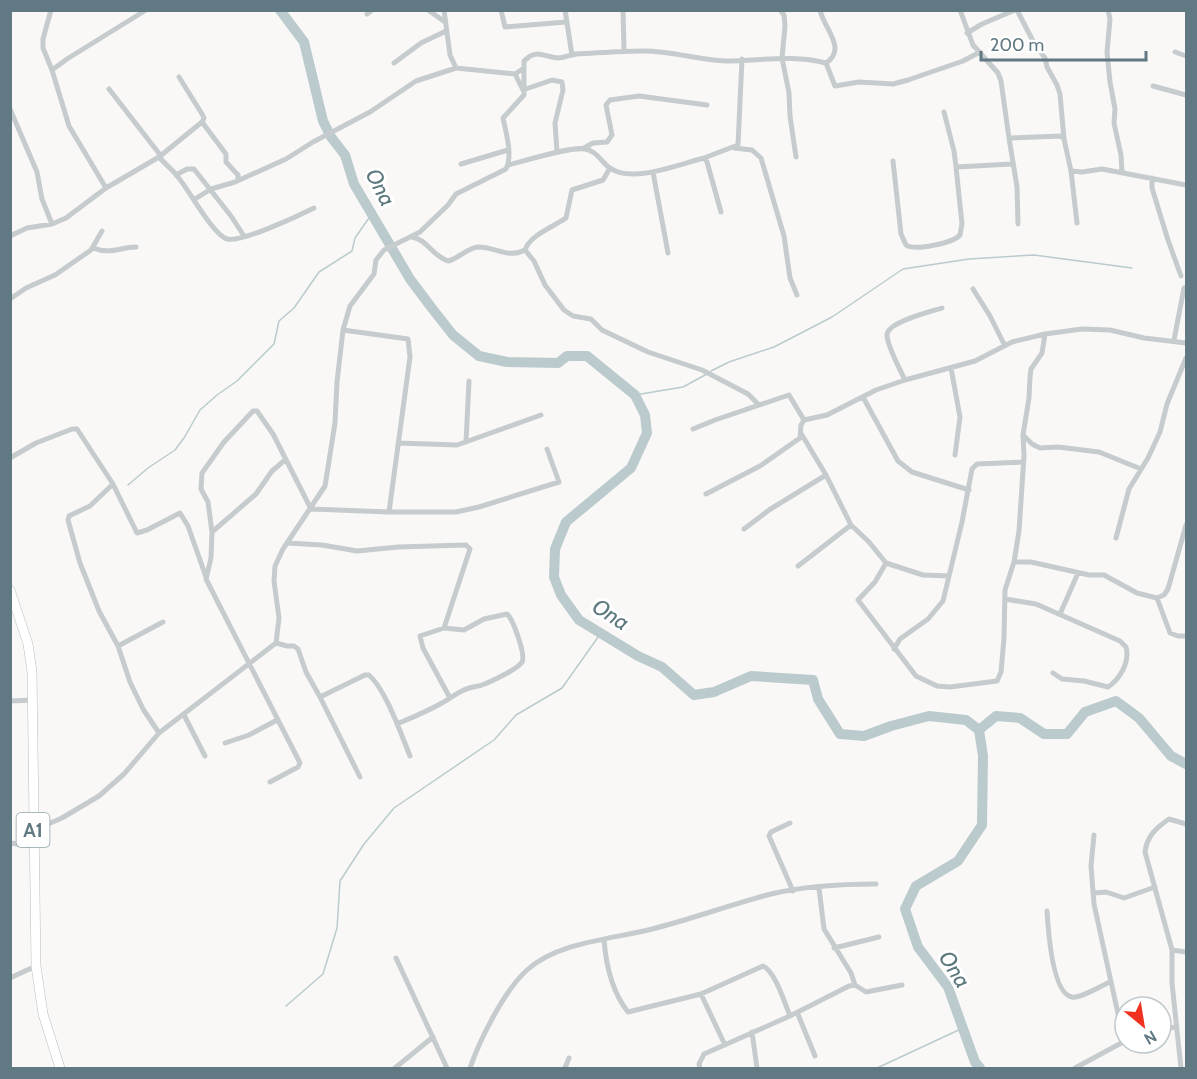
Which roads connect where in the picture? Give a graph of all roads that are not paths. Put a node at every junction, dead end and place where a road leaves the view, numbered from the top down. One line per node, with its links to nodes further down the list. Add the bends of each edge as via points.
1 (51, 10): 28 (street, via 43,48)
2 (146, 10): 28 (street)
3 (428, 10): 13 (street)
4 (444, 10): 13 (street)
5 (501, 10): 14 (street, via 505,27)
6 (565, 10): 14 (street)
7 (622, 10): 17 (street)
8 (780, 10): 22 (street, via 785,26)
9 (820, 10): 25 (street, via 835,45)
10 (960, 10): 16 (street)
11 (1016, 10): 16 (street); 40 (street, via 1057,85)
12 (1108, 10): 56 (street, via 1107,52)
13 (445, 22): 15 (street)
14 (566, 22): 20 (street)
15 (446, 31): 24 (street); 26 (street)
16 (967, 33): 18 (street)
17 (624, 51): 20 (street); 23 (street)
18 (980, 52): 25 (street, via 963,62 893,84 859,82 835,86); 39 (street, via 1001,81)
19 (1175, 52): 21 (street)
20 (572, 55): 27 (street, via 557,58 535,54 524,61)
21 (1186, 56)
22 (782, 58): 23 (street); 25 (street); 46 (street)
23 (742, 59): 41 (street, via 739,141)
24 (394, 63)
25 (826, 63)
26 (456, 68): 29 (street); 59 (street, via 416,81 286,159)
27 (524, 68): 29 (street); 33 (street)
28 (52, 70): 61 (street, via 69,126)
29 (515, 74): 33 (street)
30 (179, 77): 38 (street, via 202,114)
31 (1153, 86): 34 (street)
32 (109, 88): 45 (street)
33 (523, 90): 43 (street, via 524,95 503,118); 44 (street, via 552,80 562,82 555,123)
34 (1186, 95)
35 (707, 105): 42 (street, via 639,96 610,100 606,105 612,135 607,142)
36 (10, 109): 67 (street, via 38,172 42,199)
37 (944, 112): 52 (street)
38 (202, 122): 45 (street); 59 (street, via 226,153 226,162)
39 (1009, 138): 40 (street); 50 (street)
40 (1064, 139): 54 (street)
41 (734, 147): 47 (street); 80 (street, via 752,150 761,158 784,236 789,278)
42 (584, 148): 44 (street); 53 (street, via 597,154)
43 (508, 150): 49 (street); 51 (street)
44 (557, 152): 51 (street)
45 (160, 156): 57 (street); 61 (street)
46 (796, 157)
47 (704, 158): 55 (street); 65 (street)
48 (892, 161): 52 (street, via 901,234 906,245 914,249 953,241 960,235)
49 (460, 164)
50 (1012, 164): 52 (street); 68 (street)
51 (508, 165): 72 (street, via 456,194)
52 (956, 167)
53 (610, 168): 55 (street, via 628,175); 75 (street, via 603,180 572,190 566,218 535,238)
54 (1071, 171): 56 (street); 66 (street)
55 (653, 172): 76 (street)
56 (1122, 172): 58 (street)
57 (176, 175): 62 (street, via 194,169); 63 (street)
58 (1152, 178): 60 (street); 77 (street)
59 (238, 180): 62 (street)
60 (1186, 185)
61 (106, 188): 67 (street)
62 (211, 189): 63 (street); 71 (street)
63 (195, 200): 71 (street, via 224,238)
64 (314, 208): 71 (street)
65 (721, 212)
66 (1077, 223)
67 (52, 224): 70 (street, via 27,228)
68 (1018, 224)
69 (102, 231): 74 (street)
70 (10, 236)
71 (244, 236)
72 (412, 237): 75 (street, via 421,239 432,253 448,261 477,247 514,255); 83 (street, via 384,250 376,260 374,274 350,306)
73 (136, 247): 74 (street, via 116,251)
74 (94, 248): 81 (street)
75 (525, 250): 93 (street, via 554,297 573,316 591,319 602,330 648,352 724,380)
76 (668, 253)
77 (1181, 276)
78 (1186, 287): 85 (street)
79 (973, 289): 87 (street)
80 (798, 295)
81 (10, 299)
82 (942, 308): 90 (street, via 888,330 889,343)
83 (343, 330): 100 (street, via 408,339 410,357); 111 (street, via 330,462 325,486)
84 (1046, 334): 85 (street, via 1110,330); 87 (street); 98 (street, via 1042,353 1031,369)
85 (1174, 340): 86 (street)
86 (1186, 342)
87 (1005, 346): 89 (street)
88 (1186, 358): 106 (street, via 1160,432)
89 (951, 368): 90 (street); 102 (street, via 960,417)
90 (905, 380): 92 (street)
91 (469, 381): 99 (street)
92 (863, 397): 95 (street, via 827,415); 109 (street, via 898,461 912,472)
93 (759, 405): 95 (street, via 789,395); 96 (street)
94 (541, 416): 99 (street)
95 (804, 420): 97 (street)
96 (693, 429)
97 (802, 435): 107 (street); 110 (street, via 760,466)
98 (1023, 435): 105 (street); 106 (street, via 1040,448 1099,452)
99 (466, 442): 100 (street)
100 (398, 443): 112 (street)
101 (548, 449): 112 (street, via 559,482 456,512)
102 (955, 455)
103 (10, 458): 108 (street, via 36,443 77,429)
104 (285, 460): 111 (street); 116 (street, via 256,494); 116 (street, via 261,414 253,411 202,473 201,489 208,502)
105 (1024, 462): 109 (street, via 977,464 972,469); 119 (street)
106 (1141, 469): 117 (street, via 1129,489)
107 (826, 475): 113 (street); 115 (street)
108 (113, 484): 124 (street, via 137,533 180,513); 133 (street, via 90,506 68,518 80,563)
109 (969, 490): 123 (street)
110 (706, 494)
111 (311, 509): 112 (street); 118 (street)
112 (389, 512)
113 (851, 525): 120 (street); 121 (street)
114 (1186, 528): 126 (street, via 1168,589)
115 (744, 529)
116 (212, 532): 124 (street)
117 (1116, 538)
118 (287, 543): 130 (street, via 357,551 465,545 470,549); 132 (street, via 275,566 279,618)
119 (1014, 562): 122 (street); 127 (street)
120 (886, 563): 123 (street, via 923,575); 134 (street, via 858,600)
121 (798, 566)
122 (1078, 573): 126 (street, via 1104,575 1137,593); 128 (street)
123 (949, 576): 134 (street, via 943,601 928,620 900,639)
124 (206, 579): 135 (street)
125 (10, 590): 139 (highway, A1, via 28,644)
126 (1157, 598): 131 (street, via 1170,633)
127 (1005, 599): 128 (street, via 1036,604); 134 (street, via 1001,672 993,683 937,686 915,676)
128 (1060, 614): 136 (street, via 1120,641 1128,652 1122,672 1108,687 1062,679)
129 (163, 622): 133 (street)
130 (444, 628): 138 (street, via 420,636); 138 (street, via 464,630 484,619 507,614 523,658 522,663 502,675)
131 (1186, 636)
132 (276, 643): 135 (street); 137 (street, via 298,649)
133 (118, 646): 144 (street, via 130,682)
134 (894, 649)
135 (250, 662): 141 (street); 142 (street)
136 (1053, 673)
137 (320, 697): 143 (street, via 369,675); 148 (street)
138 (450, 698): 143 (street)
139 (34, 700): 140 (street); 152 (highway, A1)
140 (10, 701)
141 (184, 715): 144 (street); 146 (street)
142 (277, 720): 145 (street); 149 (street, via 300,763)
143 (397, 724): 147 (street)
144 (159, 733): 152 (street, via 99,796)
145 (225, 743)
146 (205, 756)
147 (410, 756)
148 (360, 777)
149 (270, 782)
150 (790, 823): 159 (street, via 769,836)
151 (1186, 824): 157 (street, via 1169,819 1146,842)
152 (33, 831): 155 (highway, A1)
153 (1094, 835): 160 (street)
154 (10, 843): 155 (street)
155 (34, 846): 168 (highway, A1)
156 (876, 885): 158 (street)
157 (1155, 887): 160 (street, via 1124,898); 165 (street)
158 (819, 888): 159 (street); 164 (street, via 822,922)
159 (793, 891): 163 (street)
160 (1094, 893): 170 (street)
161 (1047, 911): 170 (street, via 1051,958 1064,993 1071,998)
162 (879, 937): 164 (street)
163 (604, 940): 173 (street, via 608,971 628,1012); 188 (street, via 573,946 528,969 502,1004 478,1045)
164 (834, 948): 171 (street)
165 (1172, 950): 166 (street); 177 (street)
166 (1186, 952)
167 (396, 958): 180 (street)
168 (36, 966): 169 (street); 185 (highway, A1, via 43,1014)
169 (10, 978)
170 (1110, 982): 174 (street)
171 (855, 985): 172 (street, via 866,992); 175 (street)
172 (902, 985)
173 (701, 994): 176 (street, via 764,966); 181 (street)
174 (1113, 995)
175 (797, 1012): 176 (street); 183 (street)
176 (790, 1016): 179 (street)
177 (1178, 1027): 178 (street); 193 (street)
178 (1173, 1028)
179 (752, 1032): 181 (street); 191 (street)
180 (433, 1037): 186 (street); 187 (street)
181 (725, 1045): 190 (street, via 704,1054)
182 (1113, 1047): 192 (street)
183 (815, 1056)
184 (569, 1058): 189 (street)
185 (60, 1068)
186 (395, 1068)
187 (447, 1068)
188 (470, 1068)
189 (565, 1068)
190 (700, 1068)
191 (757, 1068)
192 (1075, 1068)
193 (1181, 1068)

